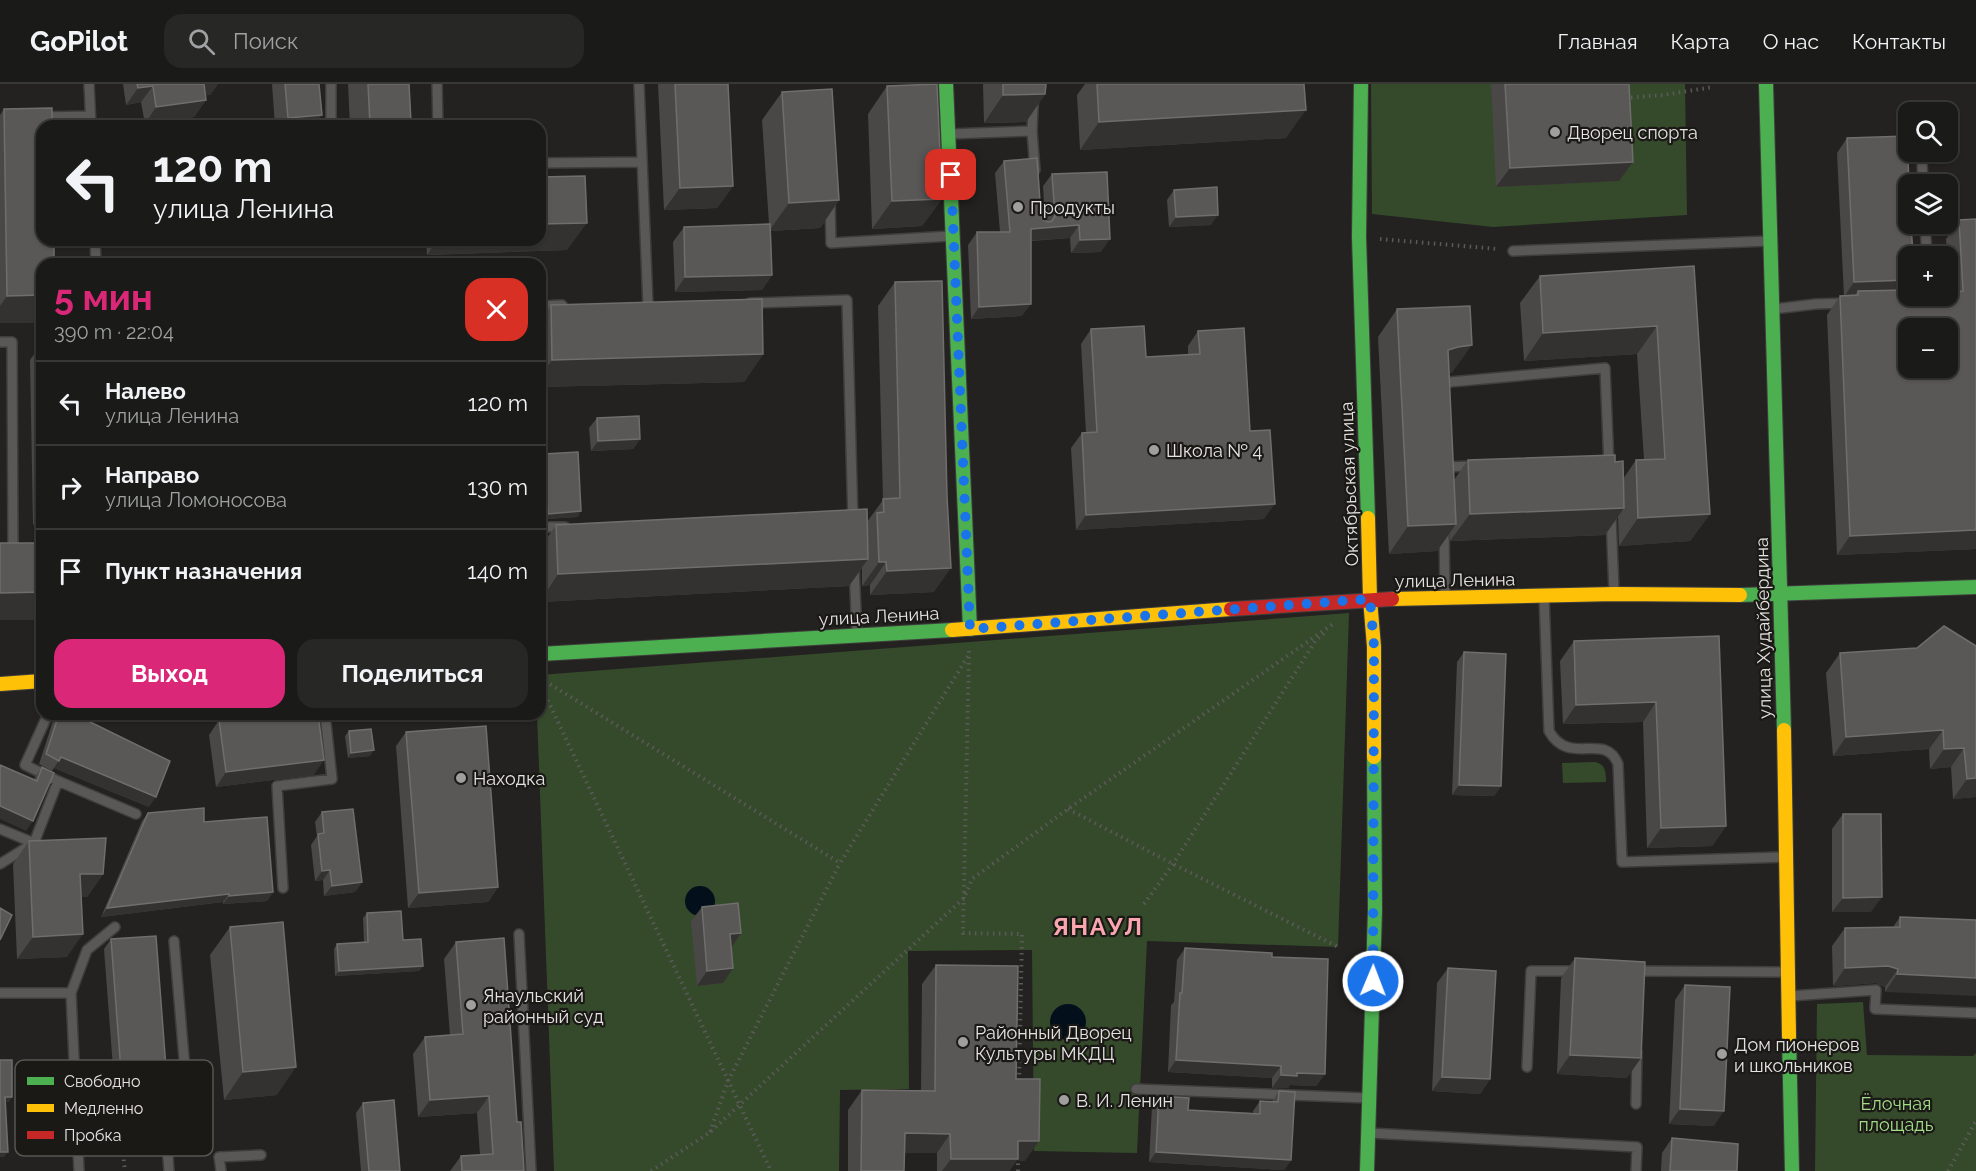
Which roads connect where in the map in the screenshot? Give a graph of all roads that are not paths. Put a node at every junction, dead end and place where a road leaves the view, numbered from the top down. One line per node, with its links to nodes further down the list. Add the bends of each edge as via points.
1 (89, 84): 11 (lane)
2 (331, 84): 12 (lane)
3 (437, 84): 13 (lane)
4 (639, 84): 16 (lane)
5 (946, 84): 15 (street)
6 (1034, 84): 14 (lane)
7 (1361, 84): 56 (street, Октябрьская улица, via 1359,237)
8 (1766, 84): 23 (street, улица Худайбердина)
9 (34, 117): 10 (lane)
10 (77, 120)
11 (91, 120)
12 (331, 120)
13 (438, 120)
14 (1032, 130): 15 (lane); 20 (lane)
15 (949, 134): 22 (street)
16 (641, 162): 18 (lane); 29 (lane)
17 (1922, 162): 19 (lane)
18 (546, 163)
19 (1923, 174)
20 (1036, 184)
21 (829, 186): 22 (lane, via 831,243)
22 (953, 236): 57 (street)
23 (1768, 241): 24 (lane); 32 (street, улица Худайбердина)
24 (1513, 251)
25 (1861, 302): 32 (lane)
26 (742, 303): 44 (lane, via 847,300)
27 (572, 305): 31 (lane)
28 (637, 305): 29 (lane)
29 (648, 305): 30 (lane)
30 (660, 305)
31 (546, 306)
32 (1772, 309): 53 (street, улица Худайбердина)
33 (0, 342): 49 (lane, via 12,342 18,546)
34 (1440, 392): 37 (lane, via 1439,381 1605,368)
35 (1442, 456): 39 (lane)
36 (1597, 463): 37 (lane)
37 (1609, 463): 40 (lane)
38 (1490, 466): 39 (lane)
39 (1442, 467): 41 (lane)
40 (1609, 474)
41 (1442, 478)
42 (1610, 507): 52 (lane)
43 (841, 518): 44 (lane)
44 (852, 518): 48 (lane)
45 (1444, 521): 55 (lane)
46 (575, 526): 47 (lane)
47 (546, 527)
48 (853, 530)
49 (0, 547)
50 (854, 553): 58 (lane)
51 (1976, 588): 53 (street, улица Ленина)
52 (1615, 594): 53 (street, улица Ленина); 54 (street, улица Ленина)
53 (1781, 594): 68 (street, улица Худайбердина)
54 (1544, 596): 55 (street, улица Ленина); 68 (lane, via 1549,731 1566,748 1600,748 1616,758 1622,862)
55 (1445, 598): 56 (street, улица Ленина)
56 (1370, 599): 57 (street, улица Ленина); 88 (street, Октябрьская улица, via 1374,646 1375,874)
57 (970, 629): 58 (street, улица Ленина)
58 (857, 635): 59 (street, улица Ленина)
59 (546, 654)
60 (36, 681): 61 (street)
61 (0, 684)
62 (45, 720): 64 (lane, via 25,765)
63 (327, 720): 70 (lane, via 332,779 277,786)
64 (57, 781): 65 (lane); 67 (lane)
65 (136, 814)
66 (0, 829): 67 (lane)
67 (34, 843): 69 (lane)
68 (1786, 857): 77 (street, улица Худайбердина)
69 (0, 864)
70 (284, 888)
71 (115, 927): 80 (lane, via 87,950)
72 (519, 934): 97 (lane)
73 (174, 941): 85 (lane)
74 (1586, 971): 86 (lane, via 1532,970)
75 (1629, 971): 76 (lane)
76 (1640, 971): 77 (lane); 78 (lane)
77 (1789, 972): 81 (street, улица Худайбердина)
78 (1639, 982)
79 (0, 993): 80 (lane)
80 (71, 993): 84 (lane)
81 (1789, 996): 82 (lane, via 1876,990 1875,1009); 100 (street, улица Худайбердина)
82 (1976, 1013)
83 (1638, 1038): 89 (lane)
84 (74, 1060)
85 (184, 1060)
86 (1527, 1067)
87 (1136, 1089): 88 (lane)
88 (1371, 1098): 90 (street, Октябрьская улица)
89 (1636, 1104)
90 (1369, 1133): 98 (street, Октябрьская улица); 99 (lane, via 1637,1147)
91 (261, 1155): 96 (lane, via 219,1157)
92 (78, 1156): 94 (lane)
93 (168, 1156): 95 (lane)
94 (79, 1171)
95 (169, 1171)
96 (221, 1171)
97 (531, 1171)
98 (1367, 1171)
99 (1636, 1171)
100 (1792, 1171)

